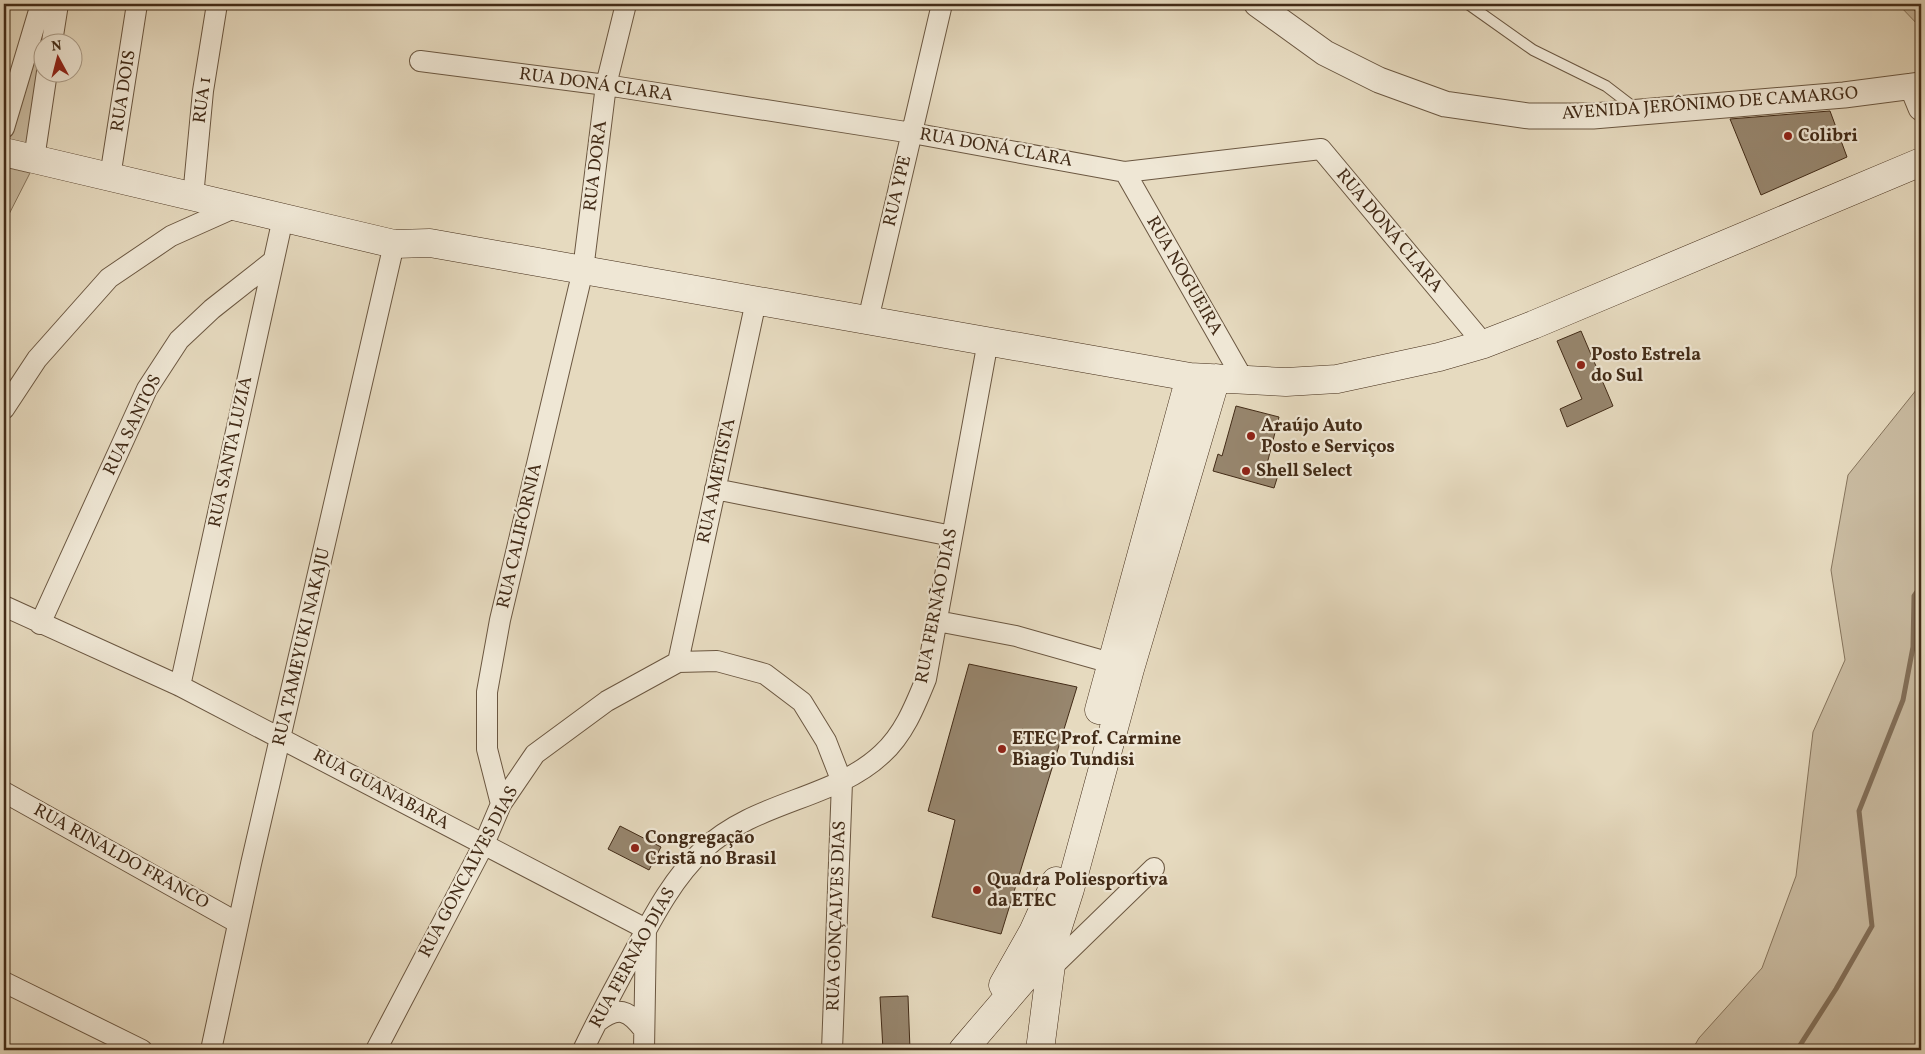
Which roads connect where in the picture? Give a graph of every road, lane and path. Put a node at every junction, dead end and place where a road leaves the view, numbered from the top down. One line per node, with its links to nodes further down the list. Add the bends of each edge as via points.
1 (41, 4): 15 (street)
2 (58, 4): 9 (street)
3 (137, 4): 21 (street, RUA DOIS)
4 (217, 4): 22 (street, RUA 1, via 203,91)
5 (626, 4): 12 (street, RUA DORA)
6 (942, 4): 16 (street, RUA YPE)
7 (1257, 4): 14 (street, AVENIDA JERÔNIMO DE CAMARGO, via 1325,53 1379,80 1445,104 1529,116)
8 (1468, 4): 14 (lane, via 1532,50 1606,86)
9 (54, 32)
10 (420, 61): 12 (street, RUA DONÁ CLARA)
11 (46, 82): 18 (street)
12 (606, 85): 16 (street, RUA DONÁ CLARA); 27 (street, RUA DORA)
13 (1918, 93): 14 (street, AVENIDA JERÔNIMO DE CAMARGO)
14 (1641, 112)
15 (4, 128)
16 (912, 133): 20 (street, RUA DONÁ CLARA); 29 (street, RUA YPE)
17 (4, 152): 18 (main road)
18 (34, 160): 21 (main road)
19 (1921, 162): 31 (main road)
20 (1125, 172): 31 (street, RUA DONÁ CLARA, via 1321,149); 33 (street, RUA NOGUEIRA)
21 (110, 178): 22 (main road)
22 (193, 197): 23 (main road)
23 (236, 207): 24 (main road); 34 (street, via 172,236 109,278 37,359)
24 (283, 218): 25 (main road); 26 (street, RUA SANTA LUZIA)
25 (394, 244): 27 (main road, via 430,243); 43 (street, RUA TAMEYUKI NAKAJU)
26 (273, 261): 39 (street, RUA SANTOS, via 178,340 147,389); 42 (street, RUA SANTA LUZIA)
27 (583, 270): 28 (main road); 46 (street, RUA CALIFÓRNIA, via 500,620 487,692 487,749)
28 (756, 301): 29 (main road); 35 (street, RUA AMETISTA)
29 (868, 320): 30 (main road)
30 (988, 341): 32 (main road); 36 (street, RUA FERNÃO DIAS)
31 (1484, 344): 33 (main road, via 1337,380 1286,382)
32 (1203, 378): 33 (main road); 41 (main road)
33 (1243, 379)
34 (4, 409)
35 (715, 489): 36 (street); 40 (street, RUA AMETISTA)
36 (952, 536): 38 (street, RUA FERNÃO DIAS)
37 (4, 606): 39 (street, RUA GUANABARA)
38 (937, 621): 41 (street, via 1016,636); 44 (street, RUA FERNÃO DIAS, via 926,679 908,721 882,754)
39 (40, 624): 42 (street, RUA GUANABARA)
40 (678, 662): 44 (street, RUA GONCALVES DIAS, via 717,661 765,674 802,702 826,741); 46 (street, RUA GONCALVES DIAS, via 607,701 535,754)
41 (1120, 666): 51 (main road, via 1055,884)
42 (180, 686): 43 (street, RUA GUANABARA)
43 (281, 738): 47 (street, RUA GUANABARA); 49 (street, RUA TAMEYUKI NAKAJU)
44 (842, 782): 50 (street, RUA FERNÃO DIAS, via 747,818 704,849 672,886); 64 (street, RUA GONÇALVES DIAS)
45 (4, 792): 49 (street, RUA RINALDO FRANCO)
46 (500, 804): 47 (street, RUA GONCALVES DIAS)
47 (484, 844): 50 (street, RUA GUANABARA); 61 (street, RUA GONCALVES DIAS)
48 (1154, 868): 52 (street)
49 (238, 923): 60 (street, RUA TAMEYUKI NAKAJU)
50 (646, 929): 55 (street, RUA FERNÃO DIAS); 56 (street)
51 (1044, 932): 52 (main road, via 1046,954); 58 (main road)
52 (1041, 970): 54 (main road); 57 (main road, via 1038,999)
53 (4, 982): 59 (street)
54 (996, 1011): 57 (main road, via 1010,1005 1024,1006); 58 (main road)
55 (597, 1022): 56 (street, via 608,1014 622,1011 634,1016); 62 (street, RUA FERNÃO DIAS)
56 (644, 1030): 63 (street)
57 (1041, 1033)
58 (969, 1043)
59 (142, 1050)
60 (211, 1050)
61 (376, 1050)
62 (583, 1050)
63 (644, 1050)
64 (832, 1050)

